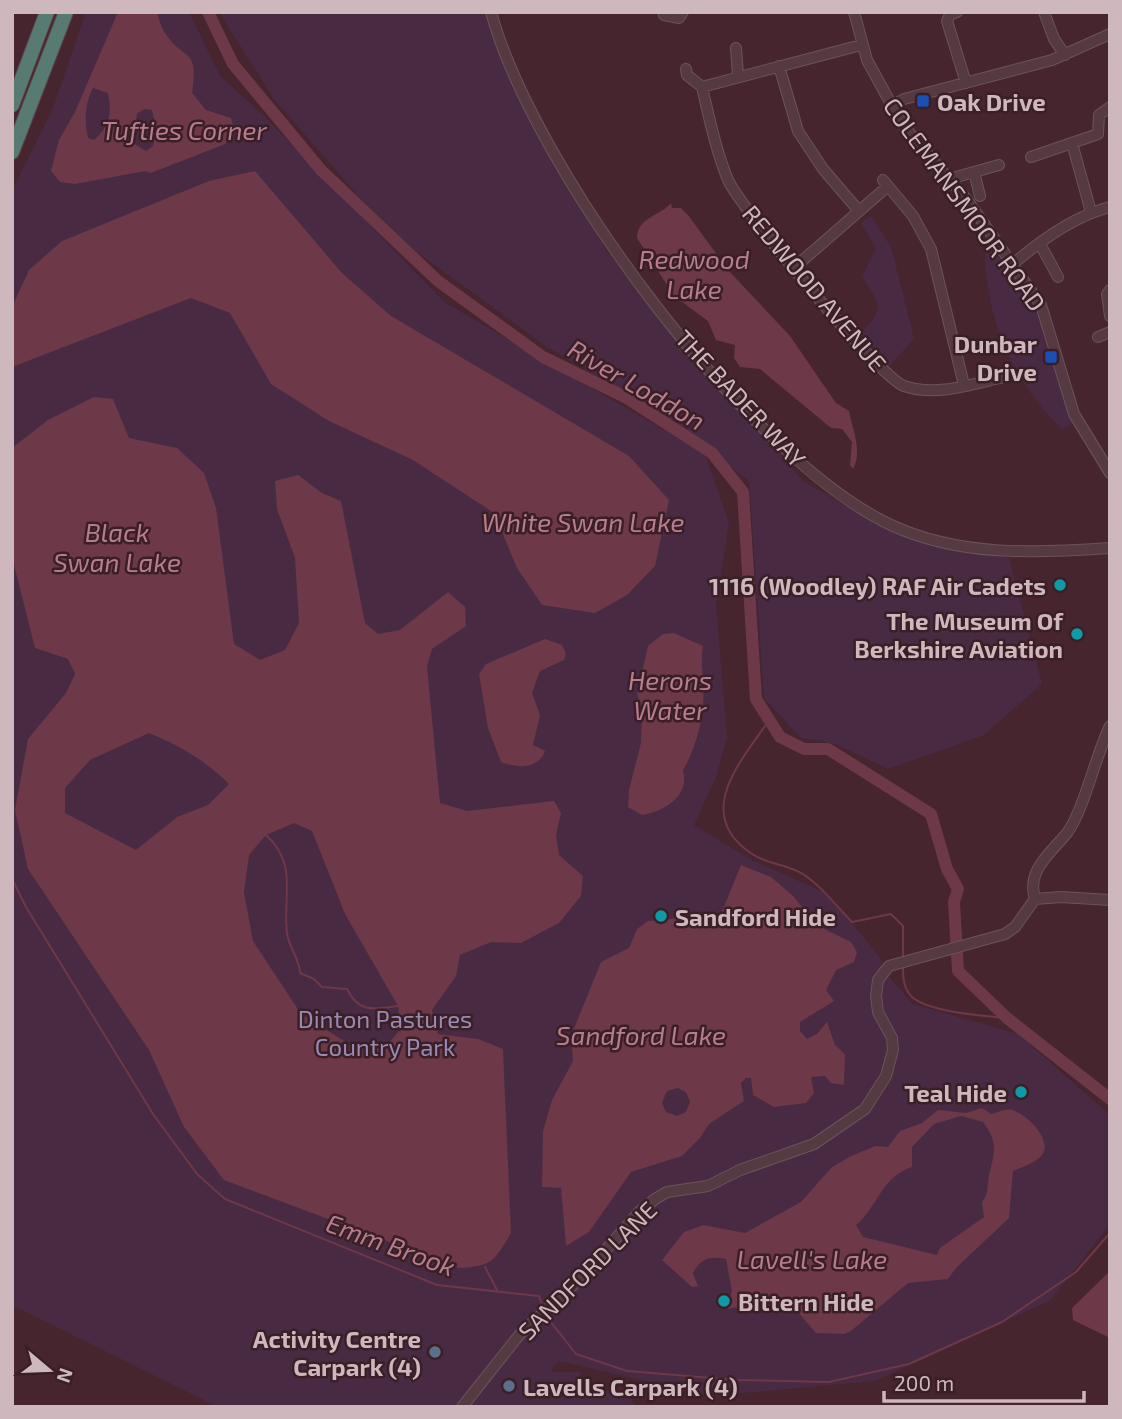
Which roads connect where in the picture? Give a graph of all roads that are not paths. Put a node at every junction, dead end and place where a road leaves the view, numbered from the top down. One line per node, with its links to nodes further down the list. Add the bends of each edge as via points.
1 (47, 12): 18 (highway)
2 (66, 12): 24 (highway)
3 (491, 12): 44 (street, THE BADER WAY, via 529,104 603,234 687,343 811,472 875,517 941,542 1008,552)
4 (854, 12): 10 (street, COLEMANSMOOR ROAD)
5 (957, 12): 16 (street, via 947,20)
6 (1044, 12): 12 (street)
7 (664, 15): 8 (street)
8 (681, 19)
9 (1110, 34): 12 (street)
10 (861, 45): 13 (street); 19 (street, COLEMANSMOOR ROAD)
11 (736, 48): 15 (street)
12 (1065, 55): 16 (street)
13 (779, 66): 15 (street); 31 (street, via 797,131)
14 (686, 69): 17 (street)
15 (738, 75): 17 (street)
16 (966, 83): 19 (street)
17 (702, 87): 35 (street, REDWOOD AVENUE, via 729,181)
18 (12, 105)
19 (891, 106): 28 (street, COLEMANSMOOR ROAD)
20 (1110, 107): 21 (street, via 1099,115 1098,134)
21 (1088, 138): 22 (street); 23 (street)
22 (1072, 143): 25 (street); 32 (street)
23 (1093, 149)
24 (12, 152)
25 (1031, 157)
26 (999, 165): 27 (street)
27 (974, 172): 28 (street); 29 (street)
28 (949, 179): 34 (street, COLEMANSMOOR ROAD)
29 (980, 196)
30 (1110, 207): 32 (street)
31 (859, 211): 35 (street); 42 (street, via 886,183 913,216 931,249)
32 (1091, 212): 33 (street)
33 (1040, 244): 34 (street); 36 (street)
34 (1013, 264): 43 (street, COLEMANSMOOR ROAD, via 1047,316 1074,414)
35 (795, 267): 42 (street, REDWOOD AVENUE, via 890,379 923,391)
36 (1058, 277)
37 (1110, 290): 38 (street)
38 (1110, 316)
39 (1110, 332): 40 (street)
40 (1098, 337)
41 (1004, 377): 42 (street, REDWOOD AVENUE)
42 (964, 385)
43 (1110, 472)
44 (1110, 548)
45 (1110, 726): 46 (street, via 1068,832 1040,864)
46 (1035, 899): 47 (street); 48 (street, SANDFORD LANE, via 1005,934 893,964 880,977 876,996 893,1050 886,1076 865,1109 814,1144 708,1186 667,1192 655,1199 539,1316)
47 (1110, 900)
48 (463, 1407)

